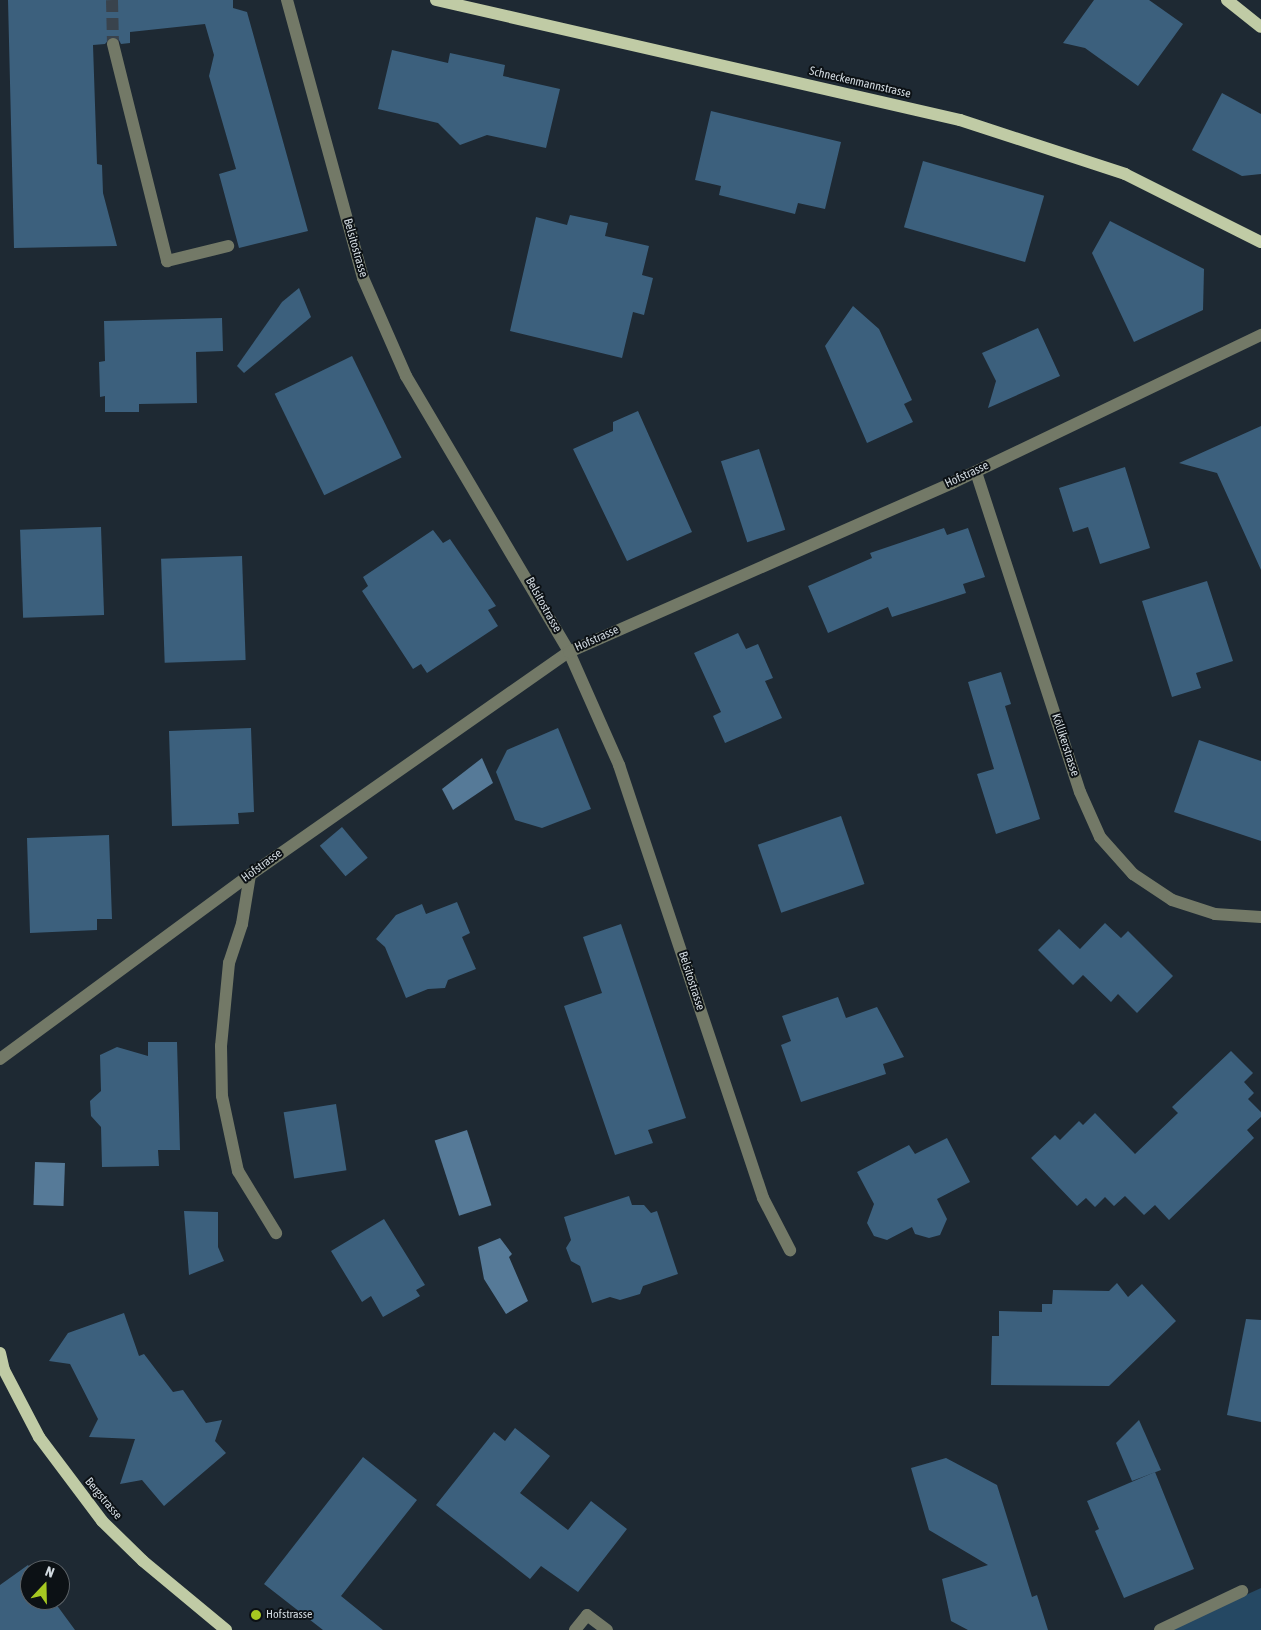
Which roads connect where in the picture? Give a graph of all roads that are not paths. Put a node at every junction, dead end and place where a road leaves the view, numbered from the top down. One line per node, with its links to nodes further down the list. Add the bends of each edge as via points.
1 (287, 0): 10 (street, Belsitostrasse, via 367,287 406,376)
2 (436, 0): 6 (main road, Schneckenmannstrasse, via 960,120 1125,174)
3 (1226, 0): 4 (main road)
4 (1261, 27)
5 (113, 44): 7 (street, via 167,261)
6 (1261, 242)
7 (228, 246)
8 (1261, 335): 9 (street, Hofstrasse)
9 (976, 472): 10 (street, Hofstrasse); 12 (street, Köllikerstrasse, via 1080,792 1100,837 1133,874 1172,900 1216,914)
10 (569, 652): 11 (street, Hofstrasse); 15 (street, Belsitostrasse, via 619,765 763,1198)
11 (250, 875): 13 (street, Hofstrasse); 14 (street, via 242,924 229,963 221,1046 222,1096 238,1171)
12 (1261, 917)
13 (0, 1059)
14 (276, 1233)
15 (790, 1250)
16 (0, 1353): 18 (main road, Bergstrasse, via 4,1370 39,1437 102,1521 143,1561)
17 (1242, 1591): 21 (street)
18 (226, 1630)
19 (575, 1630): 20 (street, via 587,1615)
20 (606, 1630)
21 (1160, 1630)

